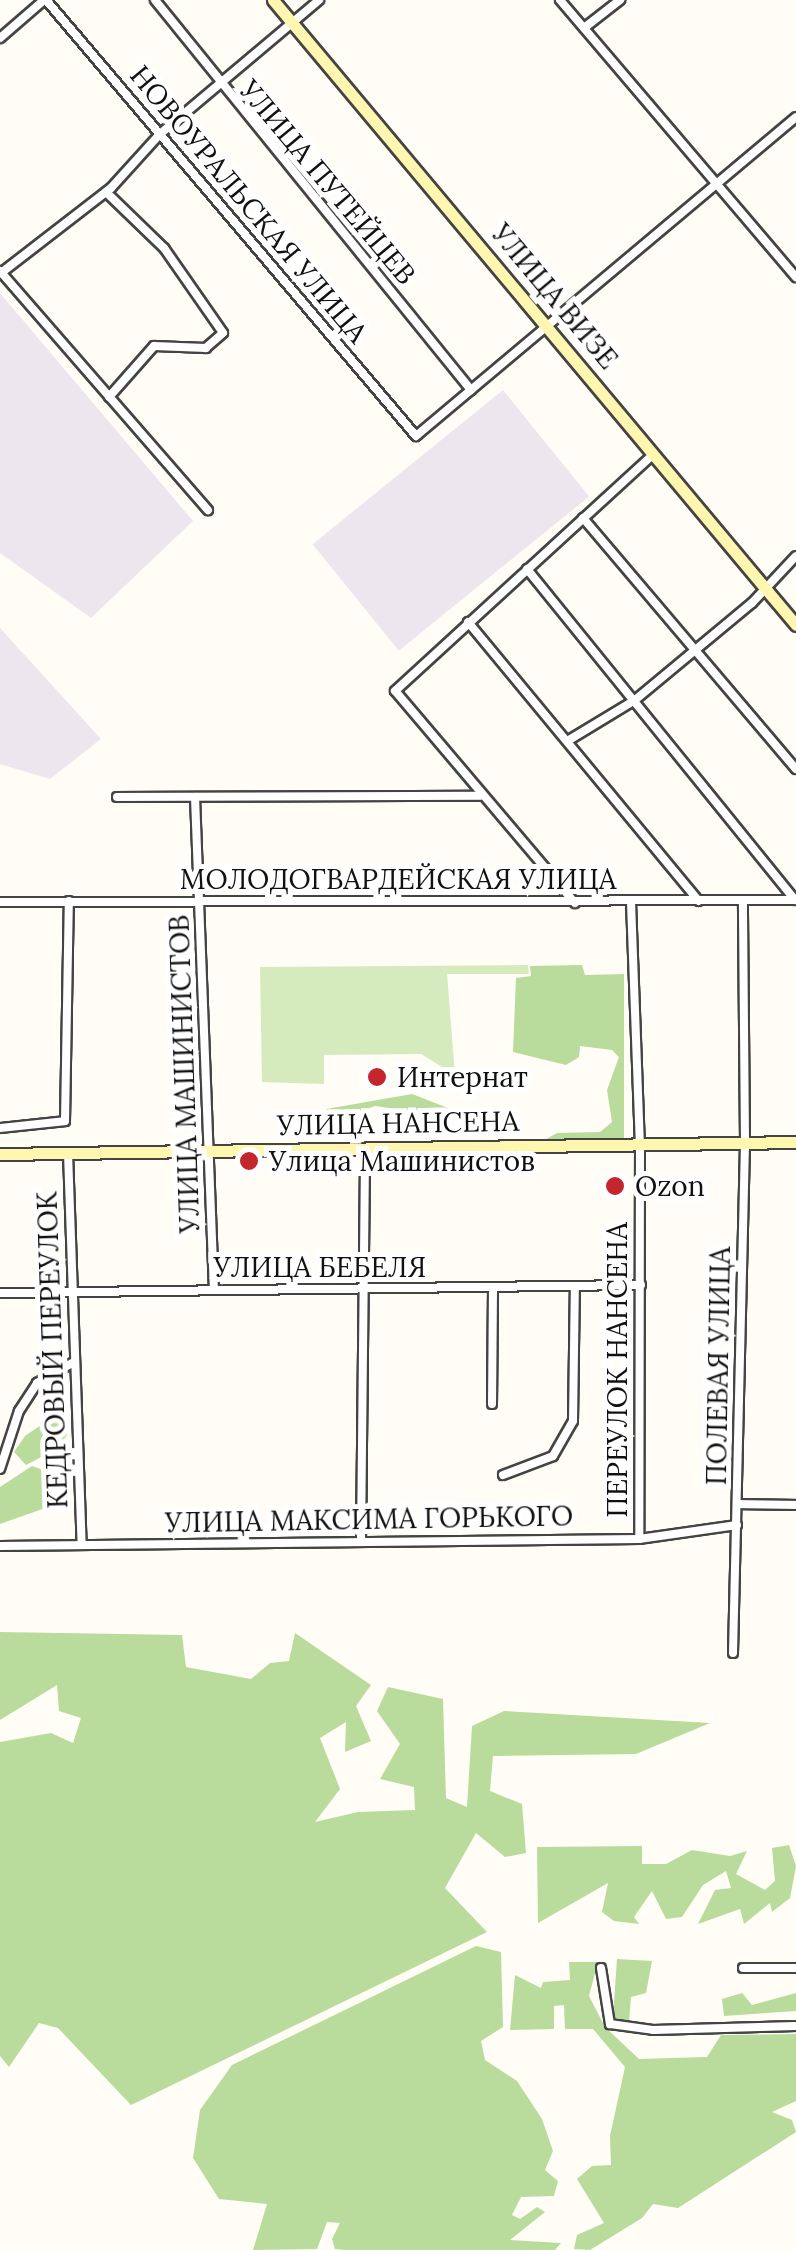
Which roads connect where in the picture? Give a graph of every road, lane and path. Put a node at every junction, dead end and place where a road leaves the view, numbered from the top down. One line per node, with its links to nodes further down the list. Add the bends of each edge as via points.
1 (45, 0): 9 (street); 12 (street, НОВОУРАЛЬСКАЯ УЛИЦА)
2 (155, 0): 10 (street, УЛИЦА ПУТЕЙЦЕВ)
3 (273, 0): 7 (street, УЛИЦА ВИЗЕ)
4 (320, 0): 7 (street)
5 (560, 0): 8 (street)
6 (620, 0): 8 (street)
7 (292, 22): 10 (street); 17 (street, УЛИЦА ВИЗЕ)
8 (584, 28): 13 (street)
9 (0, 38)
10 (219, 86): 12 (street); 18 (street, УЛИЦА ПУТЕЙЦЕВ)
11 (796, 117): 13 (street)
12 (160, 134): 14 (street); 18 (street, НОВОУРАЛЬСКАЯ УЛИЦА, via 416,436)
13 (716, 184): 16 (street); 17 (street)
14 (106, 192): 15 (street); 19 (street, via 164,248 222,333 206,348 154,346)
15 (1, 272): 19 (street)
16 (796, 276)
17 (547, 325): 18 (street); 20 (street, УЛИЦА ВИЗЕ)
18 (471, 390)
19 (109, 397): 21 (street)
20 (654, 454): 22 (street); 25 (street, УЛИЦА ВИЗЕ)
21 (208, 510)
22 (583, 518): 24 (street); 28 (street)
23 (796, 556): 25 (street)
24 (526, 569): 26 (street); 29 (street)
25 (763, 586): 27 (street, УЛИЦА ВИЗЕ); 28 (street)
26 (468, 622): 30 (street); 32 (street, via 395,691)
27 (796, 624)
28 (695, 650): 29 (street); 31 (street)
29 (635, 700): 30 (street); 37 (street)
30 (569, 740): 39 (street)
31 (796, 770)
32 (480, 796): 34 (street); 42 (street)
33 (117, 797): 34 (street)
34 (195, 797): 35 (street, УЛИЦА МАШИНИСТОВ)
35 (202, 900): 38 (street, МОЛОДОГВАРДЕЙСКАЯ УЛИЦА); 42 (street, МОЛОДОГВАРДЕЙСКАЯ УЛИЦА); 48 (street, УЛИЦА МАШИНИСТОВ)
36 (743, 900): 37 (street, МОЛОДОГВАРДЕЙСКАЯ УЛИЦА); 39 (street, МОЛОДОГВАРДЕЙСКАЯ УЛИЦА); 44 (street, ПОЛЕВАЯ УЛИЦА)
37 (795, 900)
38 (69, 901): 40 (street, МОЛОДОГВАРДЕЙСКАЯ УЛИЦА); 43 (street, via 65,1120)
39 (699, 901): 41 (street, МОЛОДОГВАРДЕЙСКАЯ УЛИЦА)
40 (0, 902)
41 (631, 902): 42 (street, МОЛОДОГВАРДЕЙСКАЯ УЛИЦА); 46 (street, ПЕРЕУЛОК НАНСЕНА)
42 (575, 903)
43 (0, 1128)
44 (746, 1142): 45 (street, УЛИЦА НАНСЕНА); 46 (street, УЛИЦА НАНСЕНА); 62 (street, ПОЛЕВАЯ УЛИЦА)
45 (796, 1142)
46 (640, 1145): 47 (street, УЛИЦА НАНСЕНА); 51 (street, ПЕРЕУЛОК НАНСЕНА)
47 (366, 1148): 48 (street, УЛИЦА НАНСЕНА); 55 (street)
48 (207, 1152): 49 (street, УЛИЦА НАНСЕНА); 54 (street, УЛИЦА МАШИНИСТОВ)
49 (68, 1153): 50 (street, УЛИЦА НАНСЕНА); 56 (street, КЕДРОВЫЙ ПЕРЕУЛОК)
50 (0, 1154)
51 (641, 1285): 52 (street, УЛИЦА БЕБЕЛЯ); 65 (street, ПЕРЕУЛОК НАНСЕНА)
52 (575, 1286): 53 (street, УЛИЦА БЕБЕЛЯ); 61 (street, via 573,1421 552,1456)
53 (493, 1288): 55 (street, УЛИЦА БЕБЕЛЯ); 59 (street)
54 (214, 1290): 55 (street, УЛИЦА БЕБЕЛЯ); 56 (street, УЛИЦА БЕБЕЛЯ)
55 (360, 1290): 66 (street)
56 (71, 1291): 57 (street, УЛИЦА БЕБЕЛЯ); 58 (street, КЕДРОВЫЙ ПЕРЕУЛОК)
57 (0, 1293)
58 (74, 1362): 60 (street, via 37,1384 19,1411); 67 (street, КЕДРОВЫЙ ПЕРЕУЛОК)
59 (492, 1404)
60 (0, 1468)
61 (504, 1475)
62 (737, 1504): 63 (street); 64 (street, ПОЛЕВАЯ УЛИЦА)
63 (796, 1505)
64 (736, 1525): 65 (street, УЛИЦА МАКСИМА ГОРЬКОГО); 69 (street, ПОЛЕВАЯ УЛИЦА)
65 (639, 1539): 66 (street, УЛИЦА МАКСИМА ГОРЬКОГО)
66 (361, 1541): 67 (street, УЛИЦА МАКСИМА ГОРЬКОГО)
67 (82, 1545): 68 (street, УЛИЦА МАКСИМА ГОРЬКОГО)
68 (0, 1546)
69 (733, 1654)
70 (601, 1968): 73 (street, via 610,2024 652,2030)
71 (743, 1968): 72 (street)
72 (796, 1968)
73 (796, 2026)

